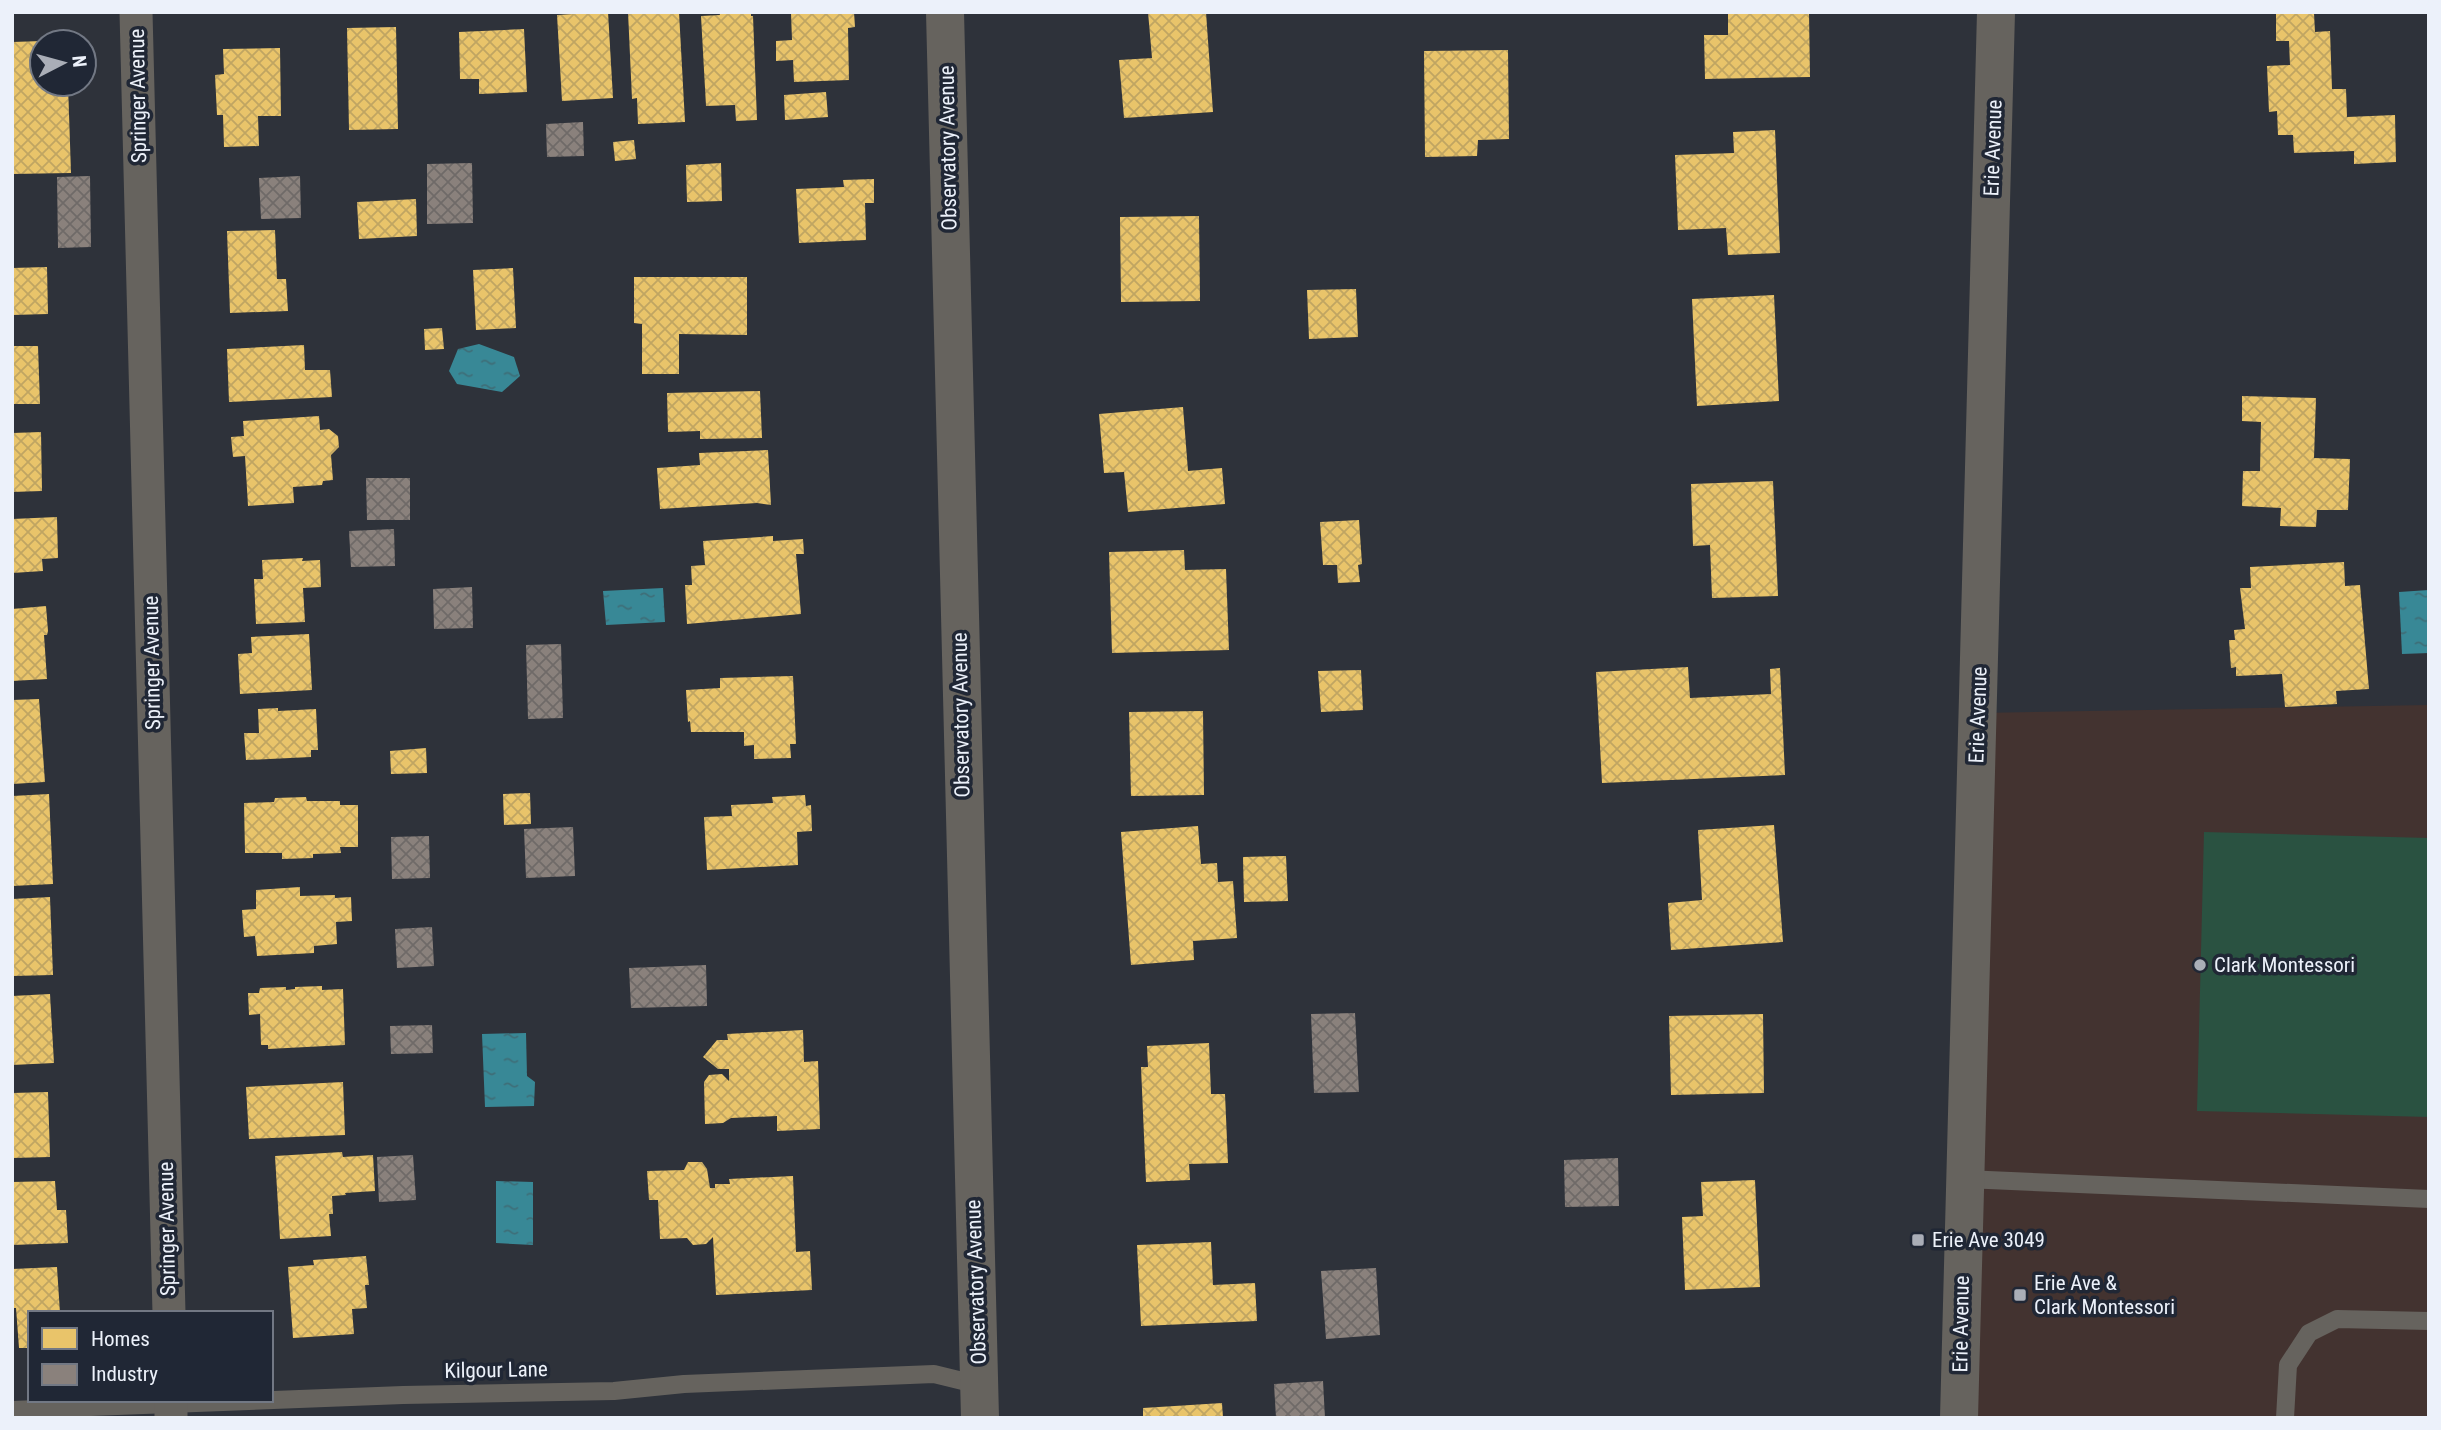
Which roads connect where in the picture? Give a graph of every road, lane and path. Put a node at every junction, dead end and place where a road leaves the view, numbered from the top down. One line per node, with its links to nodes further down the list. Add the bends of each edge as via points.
1 (136, 12): 6 (street, Springer Avenue)
2 (944, 12): 8 (street, Observatory Avenue)
3 (1996, 12): 4 (street, Erie Avenue)
4 (1965, 1179): 5 (lane); 13 (street, Erie Avenue)
5 (2429, 1199)
6 (169, 1311)
7 (2429, 1321): 14 (lane, via 2337,1320 2309,1333 2288,1365)
8 (979, 1401): 10 (lane, Kilgour Lane, via 934,1374 614,1391)
9 (268, 1402): 11 (lane, Kilgour Lane)
10 (273, 1402)
11 (171, 1407): 12 (lane, Kilgour Lane)
12 (12, 1410)
13 (1959, 1418)
14 (2285, 1418)

